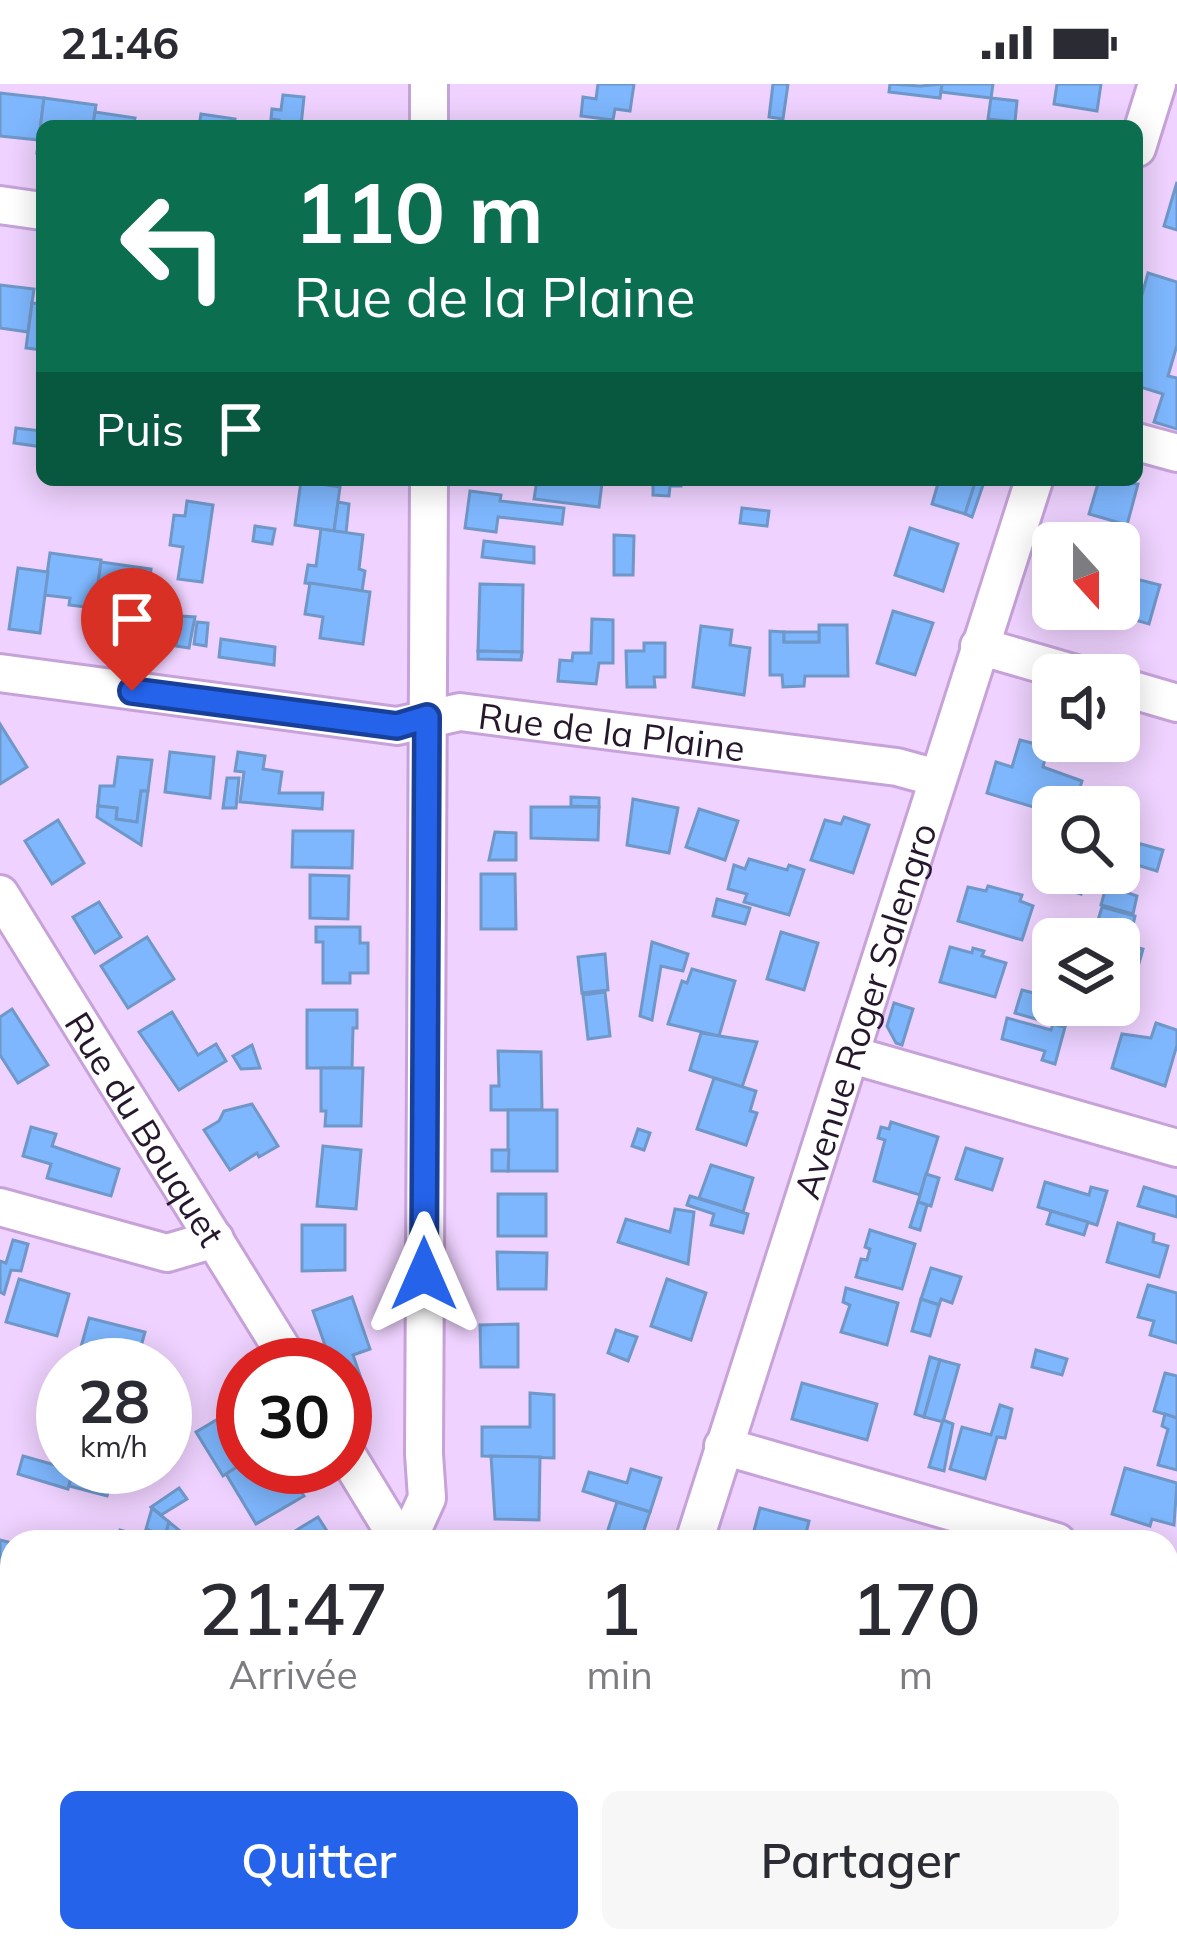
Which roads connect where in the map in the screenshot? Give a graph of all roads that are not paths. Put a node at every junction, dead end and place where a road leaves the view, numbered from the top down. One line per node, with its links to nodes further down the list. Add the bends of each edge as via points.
1 (429, 84): 3 (street)
2 (1157, 84): 4 (street)
3 (429, 120)
4 (1143, 129)
5 (0, 206): 6 (street)
6 (36, 210)
7 (1143, 444): 8 (street)
8 (1177, 453)
9 (429, 486): 16 (street)
10 (1032, 486): 11 (street, Avenue Roger Salengro)
11 (979, 646): 12 (street); 17 (street, Avenue Roger Salengro)
12 (1032, 661)
13 (0, 673): 16 (street, Rue de la Plaine, via 397,726)
14 (1140, 692): 15 (street)
15 (1177, 703)
16 (427, 717): 17 (street, Rue de la Plaine, via 460,712); 27 (street, via 427,1498)
17 (937, 778): 19 (street, Avenue Roger Salengro)
18 (0, 894): 22 (street, Rue du Bouquet)
19 (852, 1055): 20 (street); 24 (street, Avenue Roger Salengro)
20 (1177, 1148)
21 (0, 1207): 22 (street, via 167,1253)
22 (214, 1239): 23 (street, Rue du Bouquet)
23 (275, 1338)
24 (723, 1446): 28 (street, Avenue Roger Salengro); 29 (street)
25 (372, 1493): 26 (street)
26 (396, 1530)
27 (410, 1530)
28 (698, 1530)
29 (1015, 1530)

